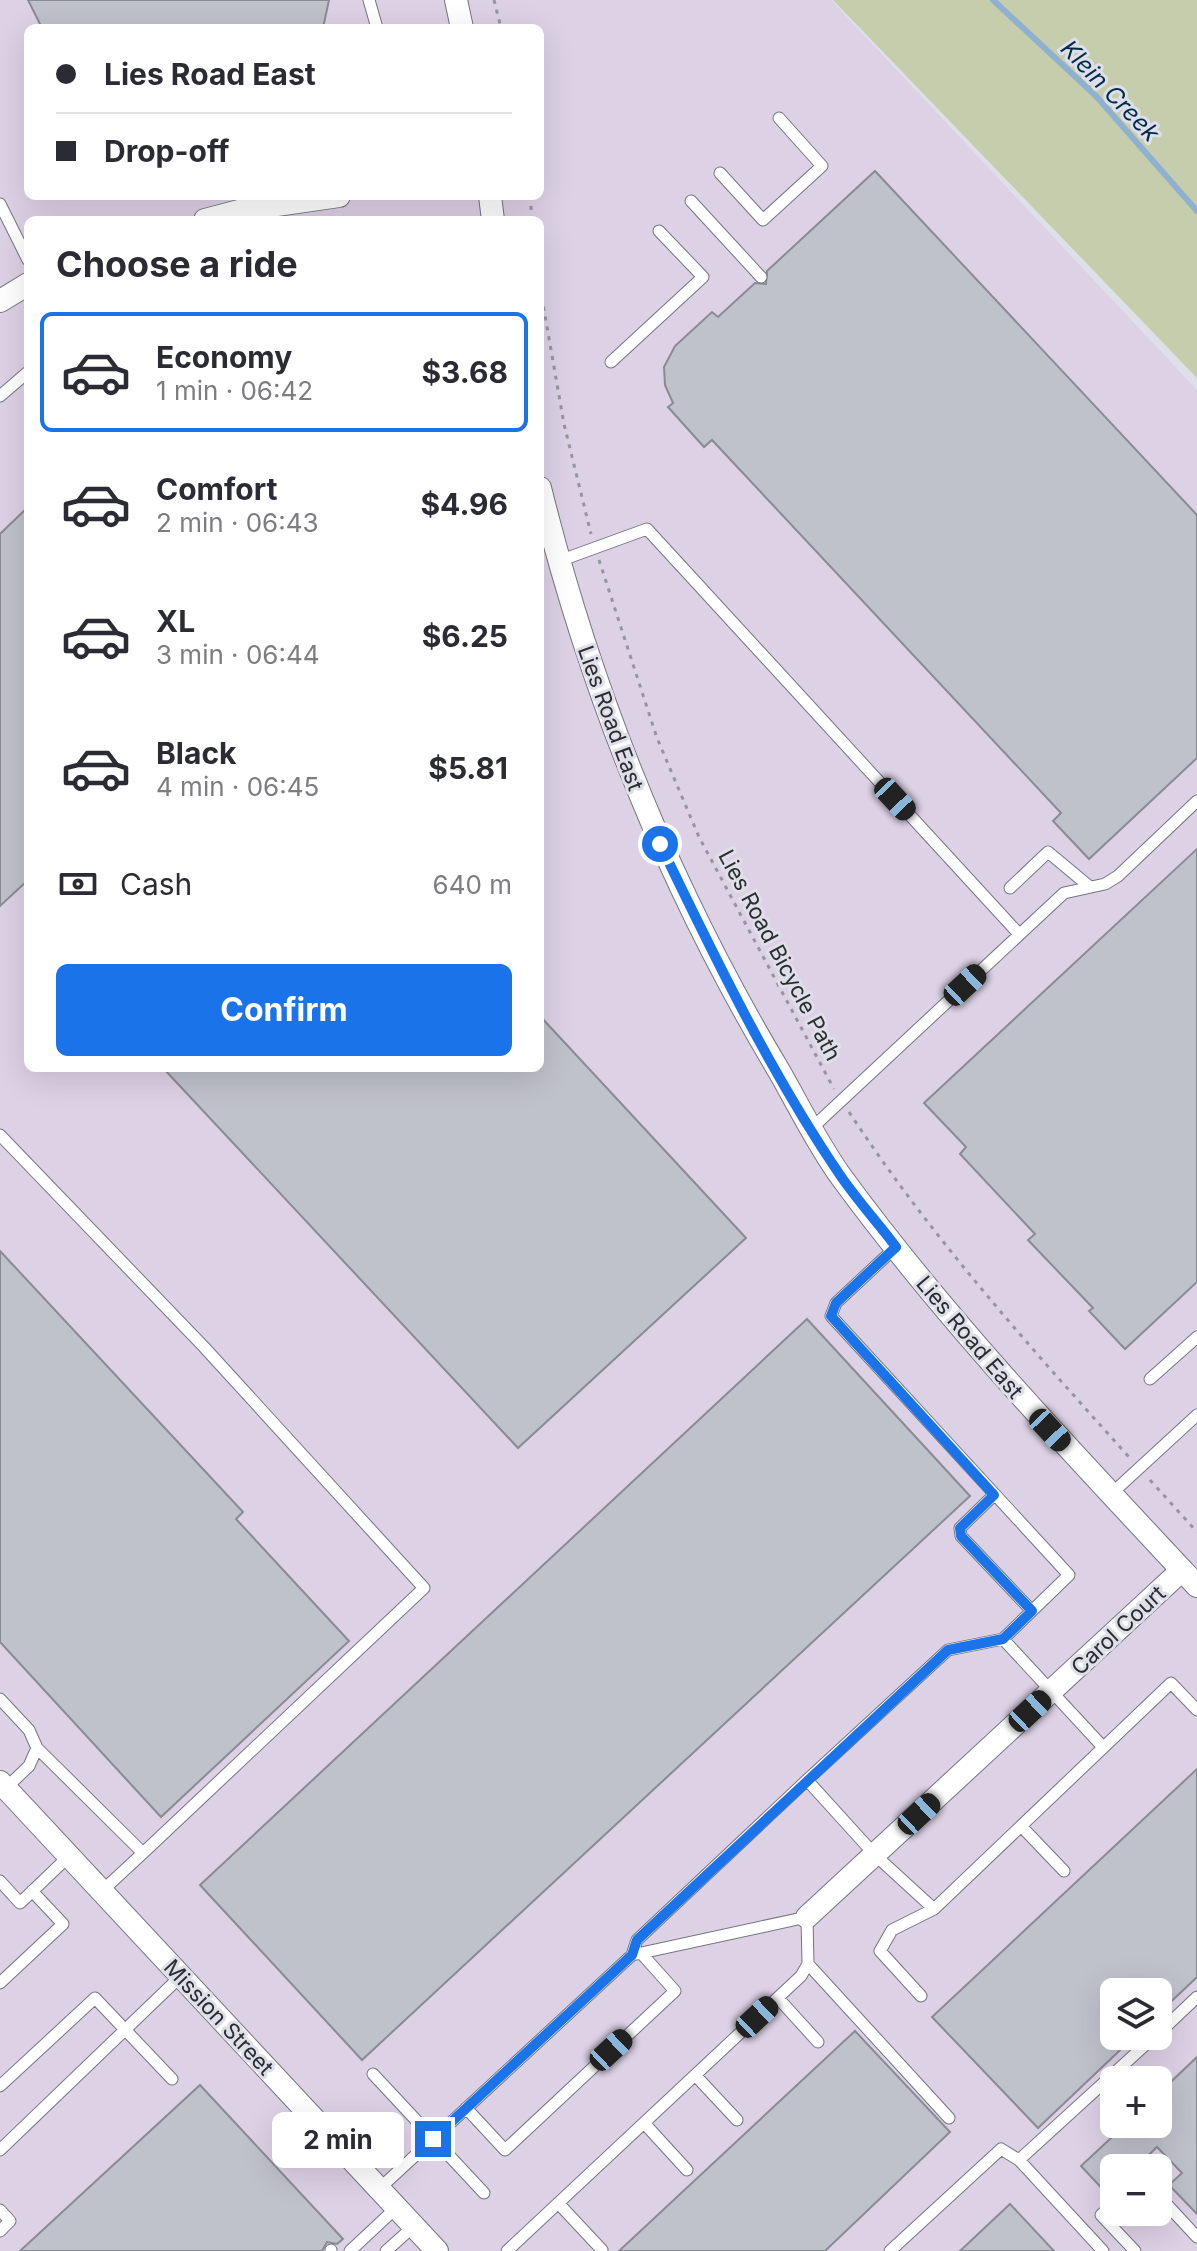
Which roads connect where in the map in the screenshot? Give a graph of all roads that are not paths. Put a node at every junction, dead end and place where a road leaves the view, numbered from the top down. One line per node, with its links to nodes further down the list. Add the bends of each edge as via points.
1 (369, 0): 3 (lane)
2 (456, 0): 4 (street)
3 (376, 24)
4 (461, 24)
5 (779, 118): 6 (lane, via 822,166 763,220)
6 (720, 173)
7 (286, 200): 9 (street)
8 (691, 201): 14 (lane)
9 (260, 202): 11 (street)
10 (0, 204): 13 (lane)
11 (217, 216)
12 (659, 231): 17 (lane, via 703,277)
13 (24, 252)
14 (761, 277)
15 (24, 286): 16 (street)
16 (0, 301)
17 (611, 362)
18 (24, 375): 19 (lane)
19 (0, 396)
20 (544, 503): 21 (street, Lies Road East)
21 (559, 561): 25 (lane, via 647,529); 26 (street, Lies Road East, via 604,703 660,844 713,954)
22 (1197, 801): 24 (lane, via 1118,876)
23 (1010, 888): 24 (lane, via 1048,852)
24 (1090, 888): 25 (lane, via 1064,893)
25 (1019, 934): 26 (lane)
26 (812, 1128): 28 (street, Lies Road East, via 840,1175)
27 (0, 1135): 45 (lane, via 204,1347 424,1588)
28 (896, 1247): 32 (lane, via 836,1303 831,1316); 33 (street, Lies Road East, via 990,1364)
29 (1197, 1337): 30 (lane)
30 (1150, 1379)
31 (1197, 1415): 33 (lane)
32 (994, 1495): 35 (lane, via 960,1528 961,1536); 35 (lane, via 1069,1575)
33 (1110, 1496): 34 (street, Lies Road East)
34 (1192, 1577): 37 (street, Carol Court)
35 (1032, 1611): 36 (lane)
36 (1003, 1639): 37 (lane); 42 (lane, via 948,1650)
37 (1052, 1691): 40 (lane); 46 (street, Carol Court)
38 (0, 1699): 41 (lane, via 29,1730)
39 (1197, 1710): 40 (lane, via 1171,1683)
40 (1103, 1747): 44 (lane)
41 (37, 1748): 43 (lane, via 29,1766); 45 (lane)
42 (807, 1780): 46 (lane); 54 (lane, via 637,1940)
43 (3, 1785): 47 (street, Mission Street)
44 (1021, 1826): 48 (lane); 52 (lane)
45 (143, 1853): 51 (lane)
46 (875, 1855): 52 (lane); 53 (street, Carol Court)
47 (69, 1856): 50 (lane); 51 (street, Mission Street)
48 (1064, 1871)
49 (0, 1881): 50 (lane, via 20,1903)
50 (32, 1891): 57 (lane, via 63,1924)
51 (102, 1891): 56 (street, Mission Street)
52 (934, 1909): 58 (lane, via 892,1930 880,1951)
53 (807, 1917): 54 (lane); 55 (lane)
54 (636, 1954): 69 (lane); 69 (lane, via 675,1991 505,2150)
55 (808, 1964): 60 (lane); 70 (lane)
56 (181, 1976): 62 (lane); 77 (street, Mission Street)
57 (0, 1983)
58 (921, 1996)
59 (1197, 1997): 61 (lane)
60 (778, 1998): 63 (lane); 66 (lane)
61 (1172, 2021)
62 (124, 2030): 67 (lane); 68 (lane, via 95,1998); 74 (lane)
63 (818, 2042)
64 (1140, 2050): 75 (lane)
65 (373, 2074): 73 (lane)
66 (695, 2075): 71 (lane); 72 (lane)
67 (172, 2079)
68 (0, 2086)
69 (466, 2108): 73 (lane)
70 (949, 2118)
71 (737, 2120)
72 (644, 2123): 76 (lane); 79 (lane)
73 (433, 2139): 77 (lane); 78 (lane)
74 (0, 2150)
75 (1019, 2160): 92 (lane, via 1001,2149); 93 (lane)
76 (687, 2170)
77 (379, 2189): 80 (street, Mission Street)
78 (484, 2193)
79 (558, 2203): 87 (lane); 88 (lane)
80 (397, 2207): 83 (street, Mission Street); 89 (lane)
81 (0, 2210): 85 (lane, via 10,2221)
82 (1172, 2210): 86 (lane)
83 (414, 2226): 90 (lane); 91 (street, Mission Street)
84 (1111, 2226): 94 (lane)
85 (0, 2231)
86 (1197, 2237)
87 (512, 2250)
88 (602, 2250)
89 (350, 2251)
90 (386, 2251)
91 (437, 2251)
92 (890, 2251)
93 (1103, 2251)
94 (1135, 2251)

